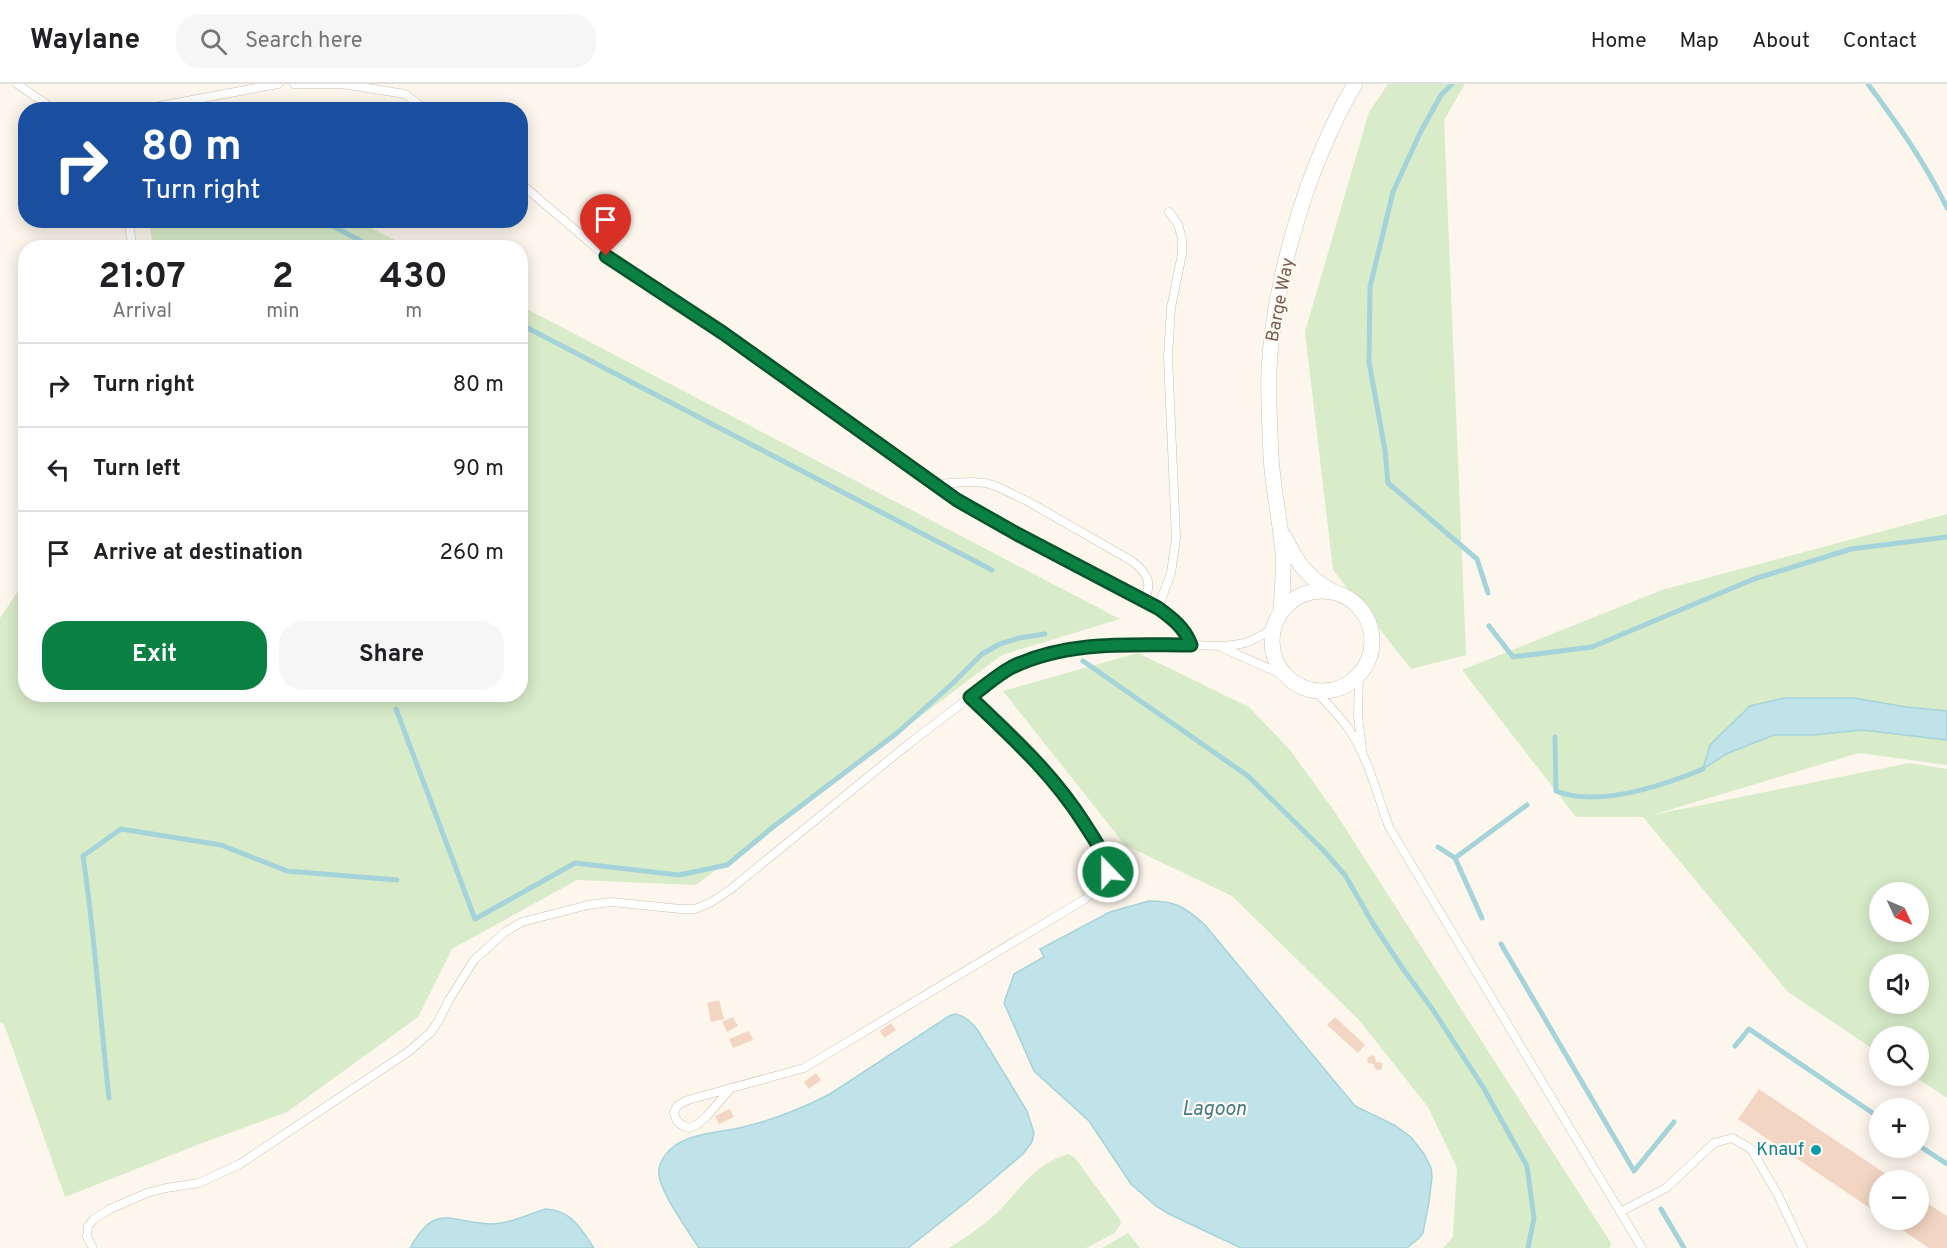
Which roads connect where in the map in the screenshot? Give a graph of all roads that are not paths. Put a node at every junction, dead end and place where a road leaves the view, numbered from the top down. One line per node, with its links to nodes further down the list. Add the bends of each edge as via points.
1 (17, 84): 5 (lane)
2 (278, 84): 6 (lane)
3 (294, 84): 7 (lane, via 342,84 405,94)
4 (1355, 84): 11 (street, Barge Way, via 1310,184 1278,303 1269,372 1271,460)
5 (43, 102)
6 (181, 102)
7 (416, 102)
8 (528, 190): 10 (lane, via 606,256 723,333)
9 (1169, 212): 14 (lane, via 1182,239 1168,357 1176,538 1171,573)
10 (933, 484): 13 (lane, via 984,516); 13 (lane, via 986,483 1029,502 1132,561 1148,578)
11 (1280, 528): 12 (street, Barge Way, via 1308,575); 15 (street, Barge Way)
12 (1338, 594): 15 (street, via 1307,593 1292,600); 19 (street, via 1352,601 1369,625 1369,656)
13 (1145, 601): 14 (lane)
14 (1158, 608): 17 (lane, via 1178,624)
15 (1281, 612): 16 (street)
16 (1273, 628): 18 (lane, via 1253,640); 20 (street, via 1276,662)
17 (1191, 645): 18 (lane); 22 (lane, via 1116,644 1066,650 1013,667)
18 (1222, 647): 20 (lane)
19 (1359, 673): 21 (street, via 1347,684 1331,690); 23 (lane, via 1358,716)
20 (1286, 676): 21 (street)
21 (1314, 690): 23 (lane, via 1350,730)
22 (970, 697): 24 (lane, via 1062,790 1106,859 1108,872 1102,882 1085,899 804,1068); 26 (lane, via 710,903 681,909 611,902 557,912 514,927 474,960 439,1020 419,1044 240,1164 199,1183 156,1191 110,1209 88,1226 87,1237)
23 (1363, 757): 25 (lane, via 1389,827)
24 (730, 1088): 24 (lane, via 683,1102 674,1112 676,1119 689,1128 698,1124)
25 (1620, 1212): 27 (lane); 28 (lane, via 1666,1188 1714,1143 1732,1138 1751,1149)
26 (92, 1246)
27 (1642, 1248)
28 (1803, 1248)

